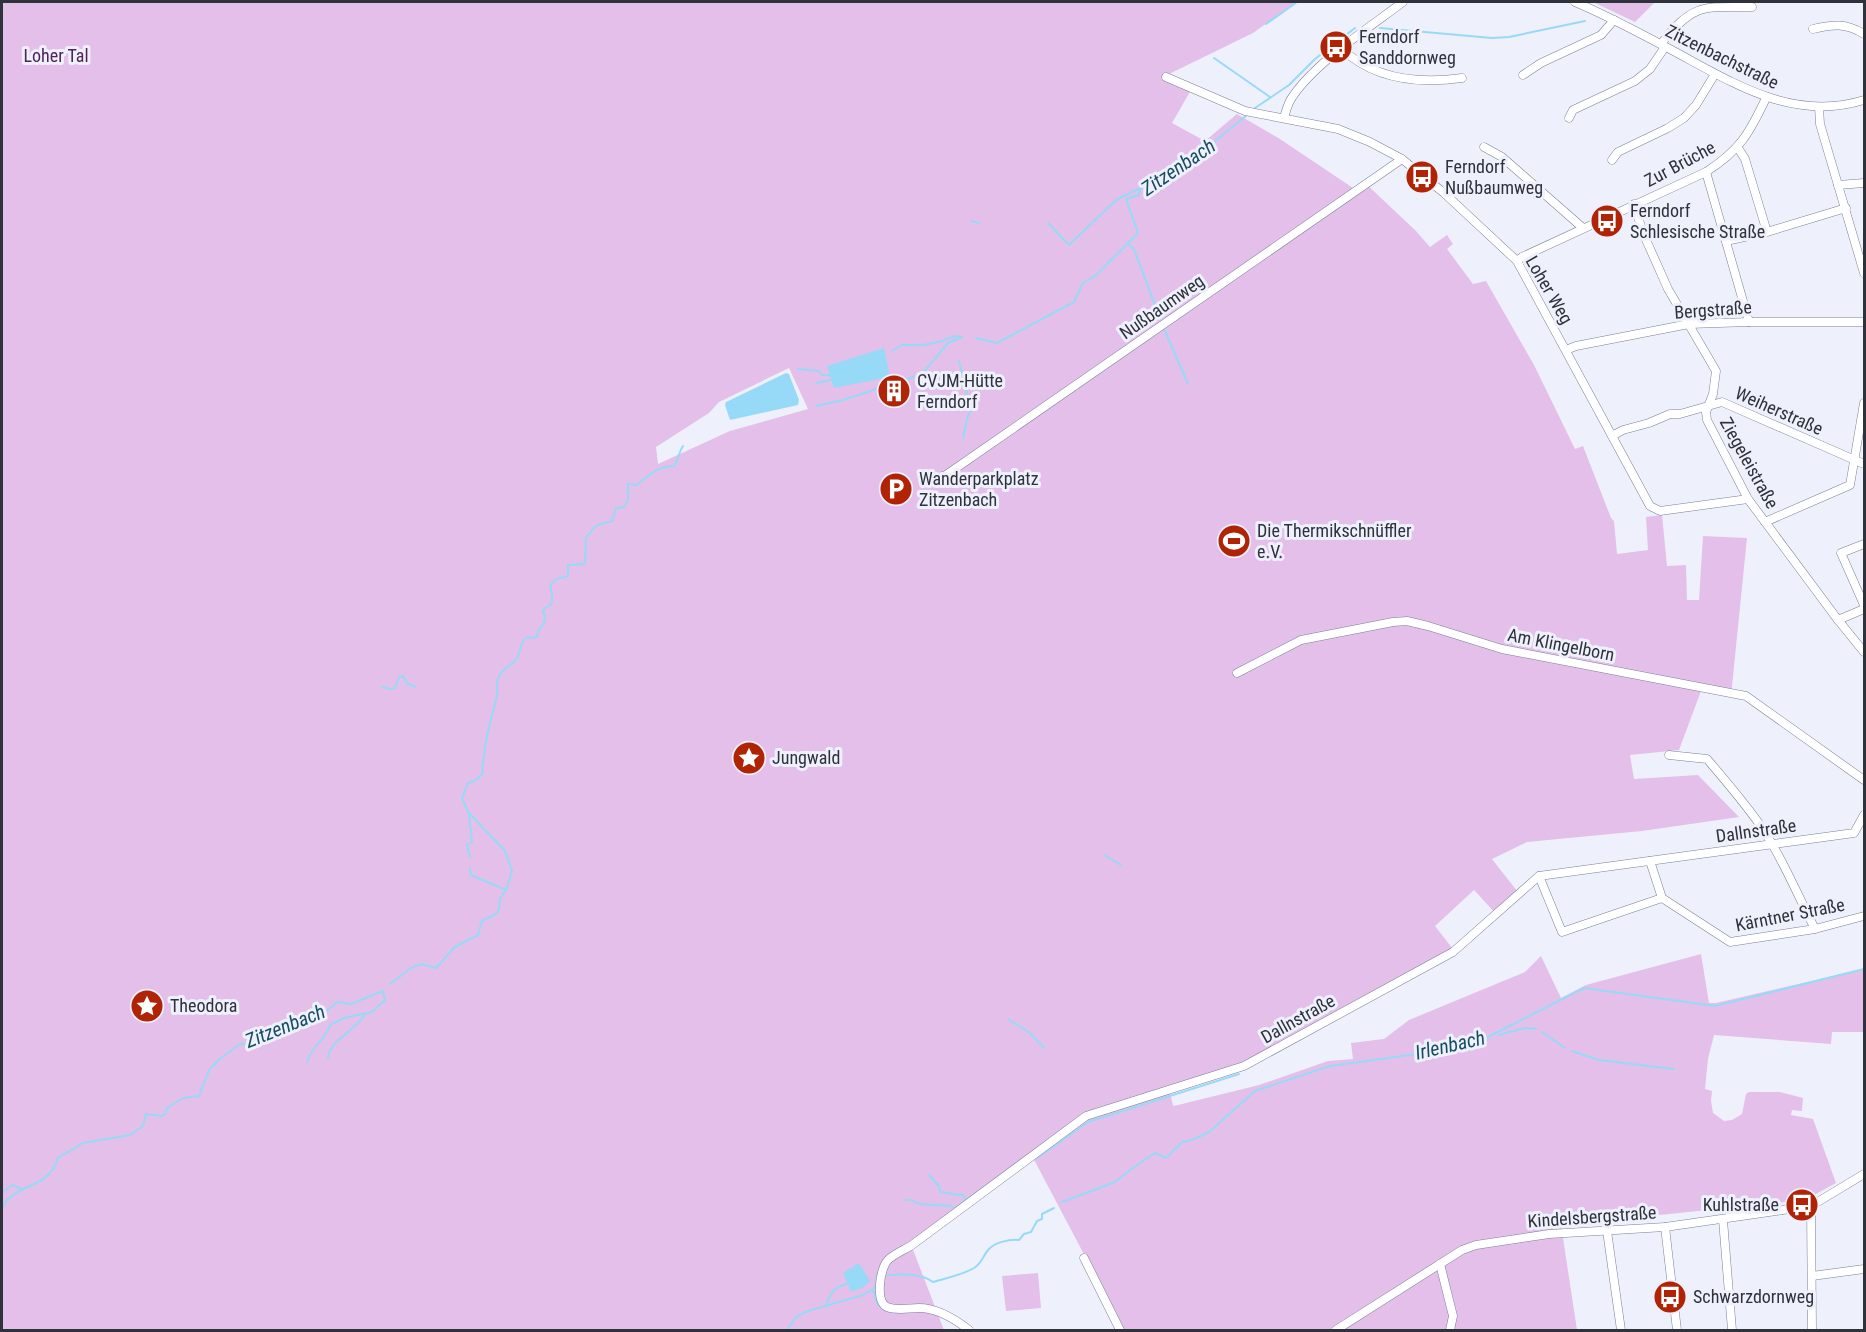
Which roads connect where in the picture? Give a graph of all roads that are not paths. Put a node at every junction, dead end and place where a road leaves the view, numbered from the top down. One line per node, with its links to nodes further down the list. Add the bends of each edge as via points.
1 (1403, 2): 8 (street)
2 (1575, 2): 4 (street, Zitzenbachstraße)
3 (1752, 7): 7 (street, via 1716,6 1690,14 1676,25)
4 (1614, 20): 7 (street, Zitzenbachstraße); 10 (street, via 1601,34)
5 (1813, 29): 6 (street, via 1832,24)
6 (1864, 34)
7 (1663, 46): 9 (street, Zitzenbachstraße); 17 (street, via 1650,69 1635,81 1574,110)
8 (1342, 48): 12 (street, via 1354,60 1389,75 1438,82); 16 (street, via 1291,98)
9 (1716, 74): 13 (street, Zitzenbachstraße); 21 (street, via 1684,118 1618,152)
10 (1523, 75)
11 (1166, 77): 16 (street, Loher Weg, via 1245,111)
12 (1462, 78)
13 (1766, 98): 15 (street, Zitzenbachstraße); 19 (street, Zur Brüche)
14 (1864, 100): 15 (street, Zitzenbachstraße)
15 (1819, 107): 24 (street, via 1820,124)
16 (1284, 118): 20 (street, Loher Weg, via 1338,129)
17 (1569, 118)
18 (1484, 147): 27 (street, via 1502,157)
19 (1738, 148): 22 (street, Zur Brüche); 28 (street, via 1745,159)
20 (1402, 159): 31 (street, Loher Weg); 42 (street, Nußbaumweg)
21 (1612, 160)
22 (1706, 172): 25 (street, Zur Brüche); 29 (street)
23 (1864, 183): 24 (street)
24 (1838, 185): 26 (street)
25 (1634, 204): 27 (street, Zur Brüche); 35 (street, Ziegeleistraße, via 1668,289)
26 (1846, 208): 28 (street); 30 (street)
27 (1583, 228): 31 (street, Zur Brüche)
28 (1767, 232): 29 (street)
29 (1726, 241): 33 (street)
30 (1862, 255): 32 (street)
31 (1517, 261): 36 (street, Loher Weg)
32 (1864, 273)
33 (1749, 322): 34 (street, Bergstraße); 35 (street, Bergstraße)
34 (1864, 322)
35 (1689, 324): 36 (street, Bergstraße); 38 (street, Ziegeleistraße, via 1716,371)
36 (1566, 350): 39 (street, Loher Weg)
37 (1864, 403): 40 (street)
38 (1708, 407): 39 (street, Weiherstraße, via 1670,414); 40 (street, Weiherstraße, via 1722,402); 43 (street, Ziegeleistraße, via 1707,420)
39 (1612, 436): 43 (street, Loher Weg, via 1654,509)
40 (1854, 461): 41 (street, Weiherstraße); 44 (street, via 1850,485)
41 (1864, 464)
42 (939, 477)
43 (1748, 499): 44 (street, Ziegeleistraße)
44 (1765, 522): 48 (street, Ziegeleistraße)
45 (1864, 544): 46 (street, via 1841,553)
46 (1864, 605)
47 (1864, 609): 48 (street)
48 (1838, 620): 49 (street, Ziegeleistraße)
49 (1864, 652)
50 (1237, 673): 52 (street, Am Klingelborn, via 1301,640 1407,621 1502,649 1746,696)
51 (1669, 755): 55 (street, via 1707,759)
52 (1864, 780)
53 (1864, 815): 54 (street, Dallnstraße)
54 (1862, 827): 55 (street, Dallnstraße, via 1854,832)
55 (1771, 843): 56 (street, Dallnstraße); 60 (street)
56 (1650, 861): 57 (street, Dallnstraße); 58 (street)
57 (1539, 876): 58 (street, via 1562,932); 70 (street, Dallnstraße, via 1453,952 1244,1066 1086,1116 888,1260 879,1288 884,1305 896,1309 933,1309)
58 (1662, 898): 60 (street, Kärntner Straße, via 1730,942)
59 (1864, 916): 60 (street, Kärntner Straße)
60 (1815, 929)
61 (1864, 1174): 62 (street, Kindelsbergstraße)
62 (1811, 1206): 63 (street, Kindelsbergstraße); 69 (street)
63 (1723, 1220): 64 (street, Kindelsbergstraße); 76 (street)
64 (1665, 1227): 65 (street, Kindelsbergstraße); 75 (street)
65 (1607, 1231): 67 (street, Kindelsbergstraße, via 1549,1234 1476,1245); 74 (street)
66 (1084, 1258): 71 (street)
67 (1440, 1264): 72 (street, Kindelsbergstraße); 73 (street, via 1453,1316)
68 (1864, 1269): 69 (street)
69 (1812, 1276): 77 (street)
70 (969, 1330)
71 (1120, 1330)
72 (1336, 1330)
73 (1450, 1330)
74 (1621, 1330)
75 (1677, 1330)
76 (1732, 1330)
77 (1812, 1330)

